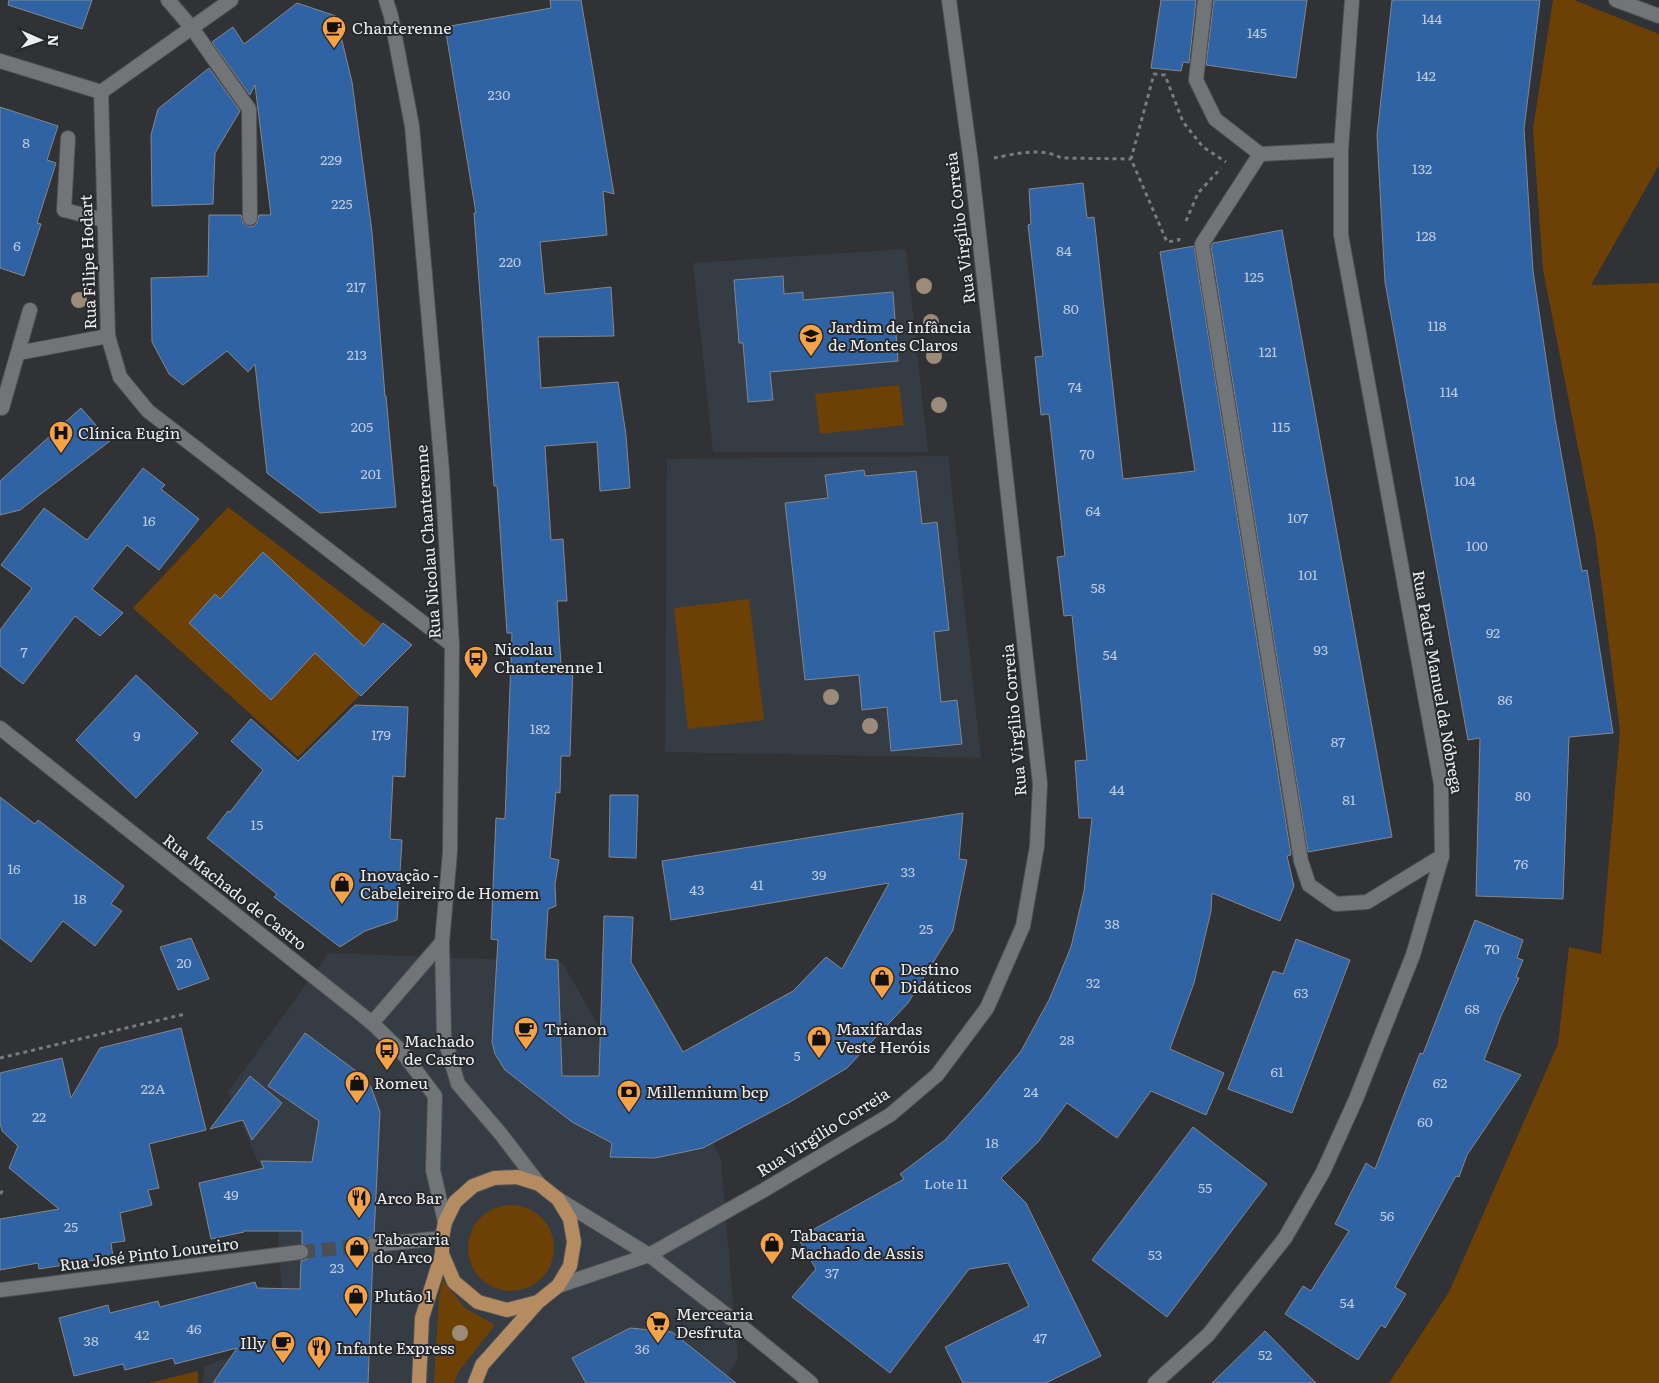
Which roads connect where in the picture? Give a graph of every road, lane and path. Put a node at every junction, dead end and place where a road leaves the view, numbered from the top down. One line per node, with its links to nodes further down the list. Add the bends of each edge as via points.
1 (168, 0): 9 (street)
2 (231, 0): 9 (street)
3 (386, 0): 25 (street, Rua Nicolau Chanterenne, via 412,126 442,471)
4 (949, 0): 16 (street, Rua Virgílio Correia)
5 (1205, 0): 14 (street, via 1196,80 1215,118)
6 (1352, 0): 13 (street, Rua Padre Manuel da Nóbrega)
7 (1616, 0): 8 (street)
8 (1659, 16)
9 (192, 28): 11 (street); 17 (street, via 248,108)
10 (0, 61): 11 (street)
11 (101, 92): 18 (street, Rua Filipe Hodart)
12 (68, 138): 18 (street, via 64,210)
13 (1341, 150): 14 (street); 27 (street, Rua Padre Manuel da Nóbrega, via 1341,235 1442,784)
14 (1260, 154): 27 (street, via 1202,244 1301,861 1309,885 1336,904 1367,902)
15 (1132, 159): 16 (path, via 1061,158 1053,153 1024,153); 19 (path, via 1154,74 1165,75 1183,122 1203,147 1226,162 1198,193); 20 (path, via 1167,242 1179,240)
16 (971, 162): 41 (street, Rua Virgílio Correia, via 1040,784 1037,846 1023,926 987,1008 936,1075 890,1115)
17 (250, 218)
18 (104, 220): 22 (street, Rua Filipe Hodart)
19 (1185, 224)
20 (1182, 232)
21 (30, 310): 23 (street)
22 (108, 336): 23 (street); 25 (street, Rua Filipe Hodart, via 120,377 148,411)
23 (18, 353): 24 (street)
24 (2, 408)
25 (452, 645): 28 (street, Rua Nicolau Chanterenne, via 450,852)
26 (0, 728): 30 (street, Rua Machado de Castro)
27 (1442, 856): 48 (street, Rua Padre Manuel da Nóbrega, via 1413,955 1356,1098 1322,1172 1286,1238 1208,1335)
28 (442, 942): 30 (street); 32 (street, Rua Nicolau Chanterenne, via 444,1036 458,1084)
29 (185, 1014): 31 (path)
30 (372, 1023): 36 (street, Rua Machado de Castro, via 402,1052 434,1096 432,1170)
31 (0, 1058)
32 (539, 1184): 35 (main road); 36 (main road, via 517,1177 494,1178 473,1186 455,1202)
33 (4, 1189): 34 (path)
34 (0, 1194)
35 (558, 1199): 41 (street); 42 (main road, via 570,1219 574,1242 570,1266)
36 (445, 1222): 37 (main road)
37 (442, 1238): 38 (street); 40 (main road)
38 (373, 1245)
39 (302, 1252): 43 (street, Rua José Pinto Loureiro)
40 (442, 1254): 44 (main road, via 454,1282 478,1302 508,1310); 45 (main road, via 422,1318)
41 (650, 1255): 42 (street, Rua Virgílio Correia); 47 (street)
42 (558, 1286): 44 (main road)
43 (0, 1290)
44 (538, 1302): 46 (main road, via 482,1365)
45 (419, 1383)
46 (475, 1383)
47 (811, 1383)
48 (1155, 1383)

